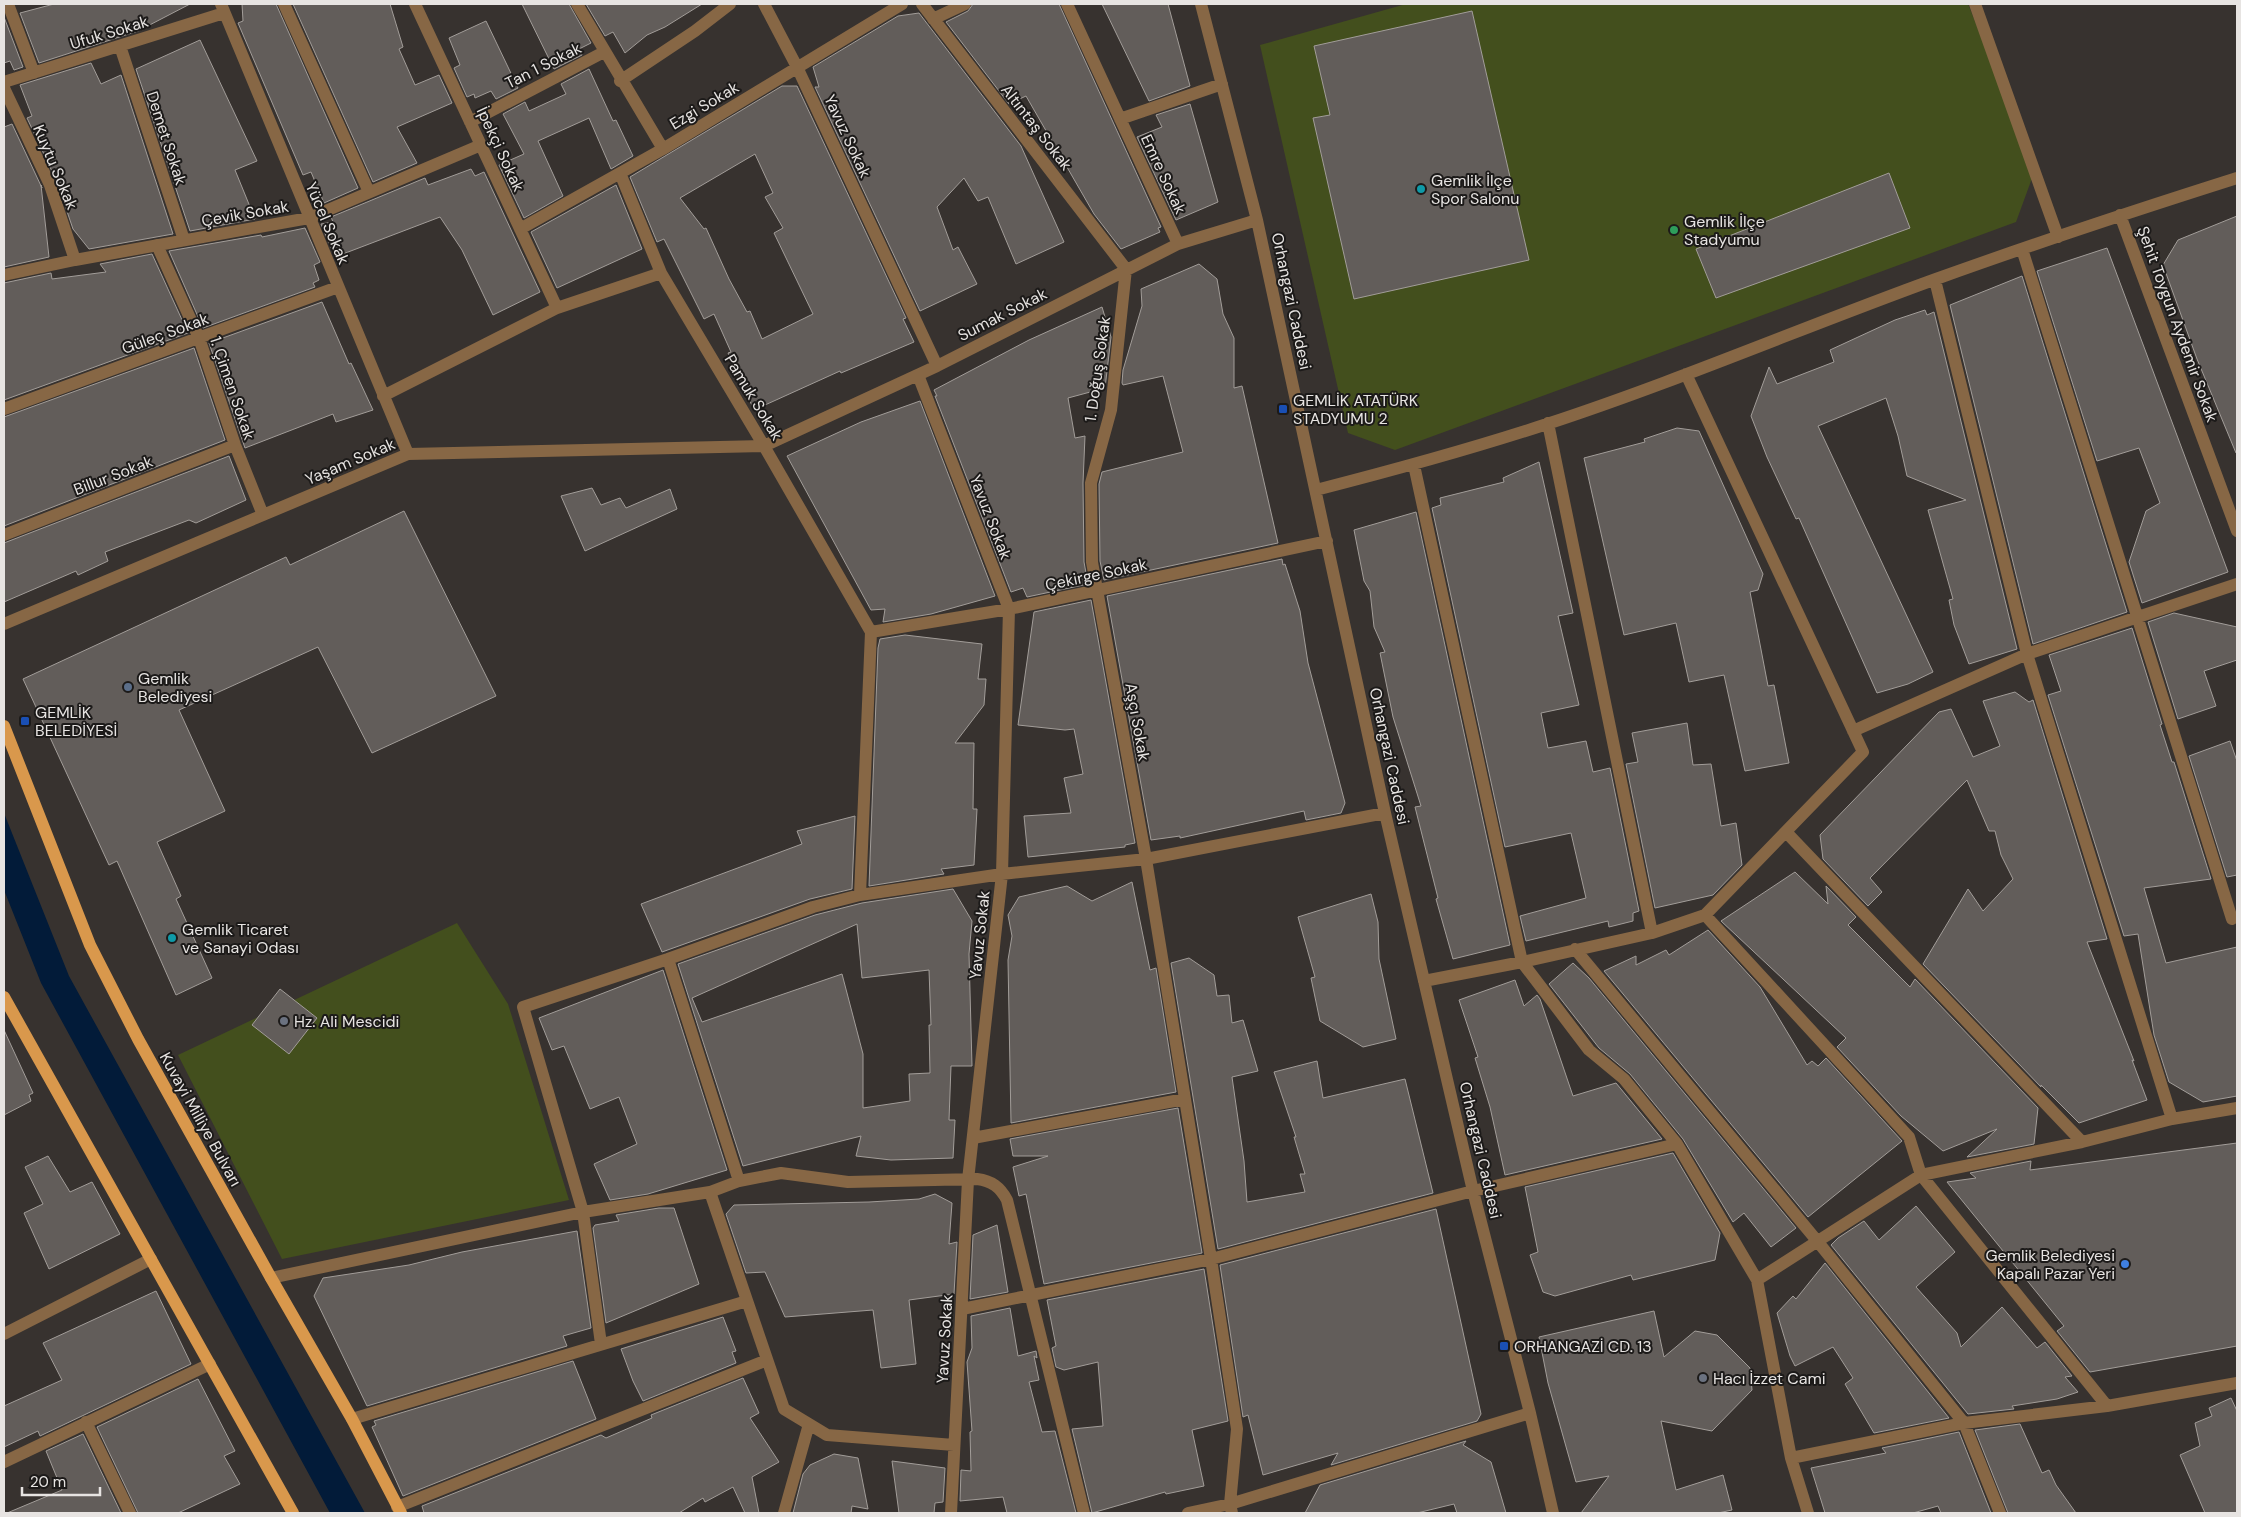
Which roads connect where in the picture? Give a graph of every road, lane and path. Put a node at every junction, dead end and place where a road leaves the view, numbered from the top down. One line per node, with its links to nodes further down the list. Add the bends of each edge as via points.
1 (8, 4): 18 (street)
2 (284, 4): 29 (street)
3 (415, 4): 24 (street, İpekçi Sokak)
4 (577, 4): 16 (street)
5 (730, 4): 19 (street, via 696,31)
6 (764, 4): 17 (street, Yavuz Sokak)
7 (902, 4): 17 (street, Ezgi Sokak)
8 (922, 4): 14 (street, Altıntaş Sokak)
9 (965, 4): 14 (street)
10 (1067, 4): 23 (street, Emre Sokak)
11 (1201, 4): 21 (street, Orhangazi Caddesi)
12 (1975, 4): 34 (street)
13 (222, 9): 15 (street, Ufuk Sokak); 31 (street, Yücel Sokak)
14 (933, 19): 40 (street, Altıntaş Sokak)
15 (120, 46): 18 (street, Ufuk Sokak); 35 (street, Demet Sokak)
16 (604, 52): 19 (street); 24 (street, Tan 1 Sokak)
17 (798, 67): 26 (street, Ezgi Sokak); 47 (street, Yavuz Sokak)
18 (34, 73): 20 (street, Ufuk Sokak)
19 (620, 81): 26 (street)
20 (4, 82)
21 (1222, 84): 23 (street, Emre Sokak); 32 (street, Orhangazi Caddesi)
22 (4, 88): 39 (street, Kuytu Sokak, via 50,186)
23 (1120, 119): 36 (street, Emre Sokak)
24 (470, 122): 25 (street, İpekçi Sokak)
25 (481, 145): 29 (street, Çevik Sokak); 33 (street, İpekçi Sokak)
26 (663, 149): 27 (street, Ezgi Sokak)
27 (620, 173): 33 (street, Ezgi Sokak); 41 (street, Pamuk Sokak)
28 (2237, 178): 30 (street, Şehit Toygun Aydemir Sokak)
29 (369, 192): 31 (street, Çevik Sokak)
30 (2120, 215): 34 (street); 58 (street, Şehit Toygun Aydemir Sokak)
31 (309, 218): 35 (street, Çevik Sokak); 44 (street, Yücel Sokak)
32 (1257, 220): 36 (street, Sumak Sokak); 57 (street, Orhangazi Caddesi)
33 (520, 229): 45 (street, İpekçi Sokak)
34 (2058, 237): 38 (street)
35 (184, 240): 37 (street, Çevik Sokak)
36 (1178, 244): 40 (street, Sumak Sokak)
37 (157, 245): 39 (street, Çevik Sokak); 46 (street, 1. Çimen Sokak)
38 (2022, 250): 43 (street); 66 (street)
39 (75, 260): 42 (street, Çevik Sokak)
40 (1126, 269): 47 (street, Sumak Sokak); 64 (street, 1. Doğuş Sokak, via 1111,410 1091,482 1092,562)
41 (661, 273): 45 (street); 54 (street, Pamuk Sokak)
42 (4, 275)
43 (1935, 280): 48 (street); 69 (street)
44 (338, 288): 46 (street, Güleç Sokak); 50 (street, Yücel Sokak)
45 (557, 308): 50 (street)
46 (199, 338): 51 (street, Güleç Sokak); 53 (street, 1. Çimen Sokak)
47 (937, 366): 49 (street, Sumak Sokak)
48 (1686, 374): 52 (street); 71 (street)
49 (918, 375): 54 (street, Sumak Sokak); 65 (street, Yavuz Sokak)
50 (383, 396): 55 (street, Yücel Sokak)
51 (4, 409)
52 (1548, 423): 56 (street); 79 (street)
53 (235, 446): 59 (street, 1. Çimen Sokak); 61 (street, Billur Sokak)
54 (764, 446): 55 (street, Yaşam Sokak); 68 (street, Pamuk Sokak)
55 (408, 454): 59 (street, Yaşam Sokak)
56 (1414, 465): 57 (street); 82 (street)
57 (1316, 490): 62 (street, Orhangazi Caddesi)
58 (2232, 505): 60 (street, Şehit Toygun Aydemir Sokak)
59 (263, 515): 67 (street, Yaşam Sokak)
60 (2237, 531)
61 (4, 534)
62 (1328, 541): 64 (street, Çekirge Sokak); 72 (street, Orhangazi Caddesi)
63 (2237, 584): 66 (street)
64 (1099, 591): 65 (street, Çekirge Sokak); 74 (street, Aşçı Sokak)
65 (1009, 609): 68 (street, Çekirge Sokak); 75 (street, Yavuz Sokak)
66 (2138, 616): 69 (street); 78 (street)
67 (4, 624)
68 (871, 632): 76 (street)
69 (2027, 654): 71 (street); 87 (street)
70 (4, 726): 100 (main road, Kuvayi Milliye Bulvarı, via 90,945)
71 (1853, 731): 73 (street, via 1863,752)
72 (1385, 813): 74 (street); 83 (street, Orhangazi Caddesi)
73 (1786, 832): 77 (street); 89 (street)
74 (1146, 858): 75 (street); 85 (street, Aşçı Sokak)
75 (1002, 874): 76 (street); 88 (street, Yavuz Sokak)
76 (860, 895): 81 (street, via 812,907)
77 (1705, 915): 79 (street); 91 (street, via 1909,1137)
78 (2232, 919)
79 (1652, 933): 80 (street)
80 (1575, 949): 82 (street); 97 (street)
81 (668, 959): 93 (street); 96 (street, via 522,1007)
82 (1522, 962): 83 (street); 90 (street, via 1588,1050 1624,1080)
83 (1424, 981): 94 (street, Orhangazi Caddesi)
84 (5, 1004): 99 (main road)
85 (1185, 1099): 88 (street); 98 (street, Aşçı Sokak)
86 (2237, 1108): 87 (street)
87 (2172, 1119): 89 (street)
88 (973, 1138): 92 (street, Yavuz Sokak)
89 (2082, 1142): 91 (street)
90 (1677, 1144): 94 (street); 101 (street)
91 (1921, 1175): 97 (street); 110 (street)
92 (968, 1180): 93 (street, via 848,1182 781,1174); 102 (street, via 985,1180 1002,1190); 104 (street, Yavuz Sokak)
93 (739, 1182): 95 (street)
94 (1473, 1191): 98 (street); 111 (street, Orhangazi Caddesi)
95 (710, 1192): 96 (street); 103 (street)
96 (583, 1212): 100 (street); 106 (street)
97 (1818, 1242): 101 (street); 114 (street)
98 (1211, 1258): 102 (street); 119 (street, Aşçı Sokak, via 1236,1429)
99 (152, 1259): 105 (street); 108 (main road)
100 (271, 1278): 112 (main road, Kuvayi Milliye Bulvarı)
101 (1757, 1280): 117 (street)
102 (1032, 1295): 104 (street); 125 (street)
103 (747, 1300): 106 (street); 107 (street)
104 (962, 1309): 116 (street, Yavuz Sokak)
105 (4, 1334)
106 (601, 1344): 112 (street)
107 (767, 1360): 115 (street, via 784,1409); 120 (street)
108 (210, 1364): 113 (street); 122 (main road)
109 (2237, 1383): 110 (street)
110 (2108, 1406): 114 (street)
111 (1530, 1413): 119 (street); 127 (street, Orhangazi Caddesi)
112 (352, 1419): 120 (main road, Kuvayi Milliye Bulvarı)
113 (86, 1422): 118 (street); 121 (street)
114 (1964, 1423): 117 (street); 129 (street)
115 (809, 1424): 116 (street, via 827,1435); 123 (street)
116 (954, 1445): 124 (street, Yavuz Sokak)
117 (1791, 1458): 128 (street)
118 (4, 1462)
119 (1231, 1508): 126 (street)
120 (399, 1510)
121 (130, 1513)
122 (293, 1513)
123 (784, 1513)
124 (951, 1513)
125 (1084, 1513)
126 (1188, 1513)
127 (1553, 1513)
128 (1808, 1513)
129 (2000, 1513)

